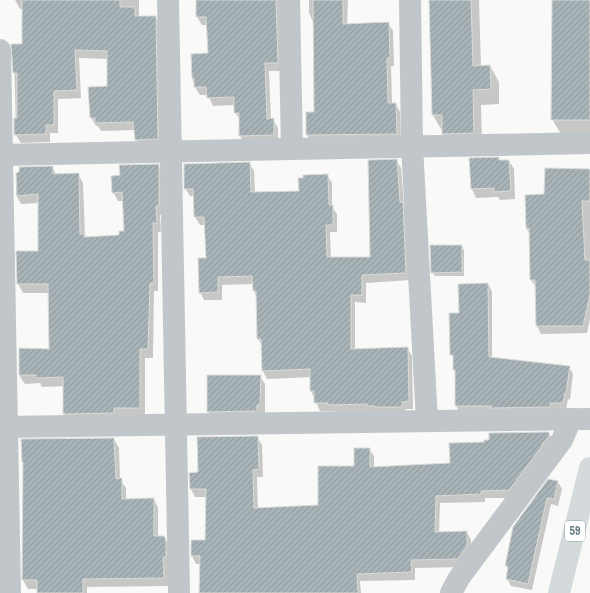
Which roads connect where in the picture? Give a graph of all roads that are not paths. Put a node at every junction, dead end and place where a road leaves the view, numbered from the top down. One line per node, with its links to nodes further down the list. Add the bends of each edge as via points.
1 (168, 0): 8 (street)
2 (289, 0): 7 (street)
3 (410, 0): 6 (street)
4 (0, 50): 9 (street)
5 (590, 143): 6 (street)
6 (412, 146): 7 (street); 11 (street)
7 (292, 149): 8 (street)
8 (172, 152): 9 (street); 12 (street)
9 (1, 155): 13 (street)
10 (581, 419): 11 (street); 17 (street, via 562,440 459,578)
11 (427, 421): 12 (street)
12 (177, 424): 13 (street); 16 (street)
13 (4, 427): 15 (street)
14 (590, 468): 18 (main road, 59)
15 (10, 593)
16 (179, 593)
17 (451, 593)
18 (559, 593)

